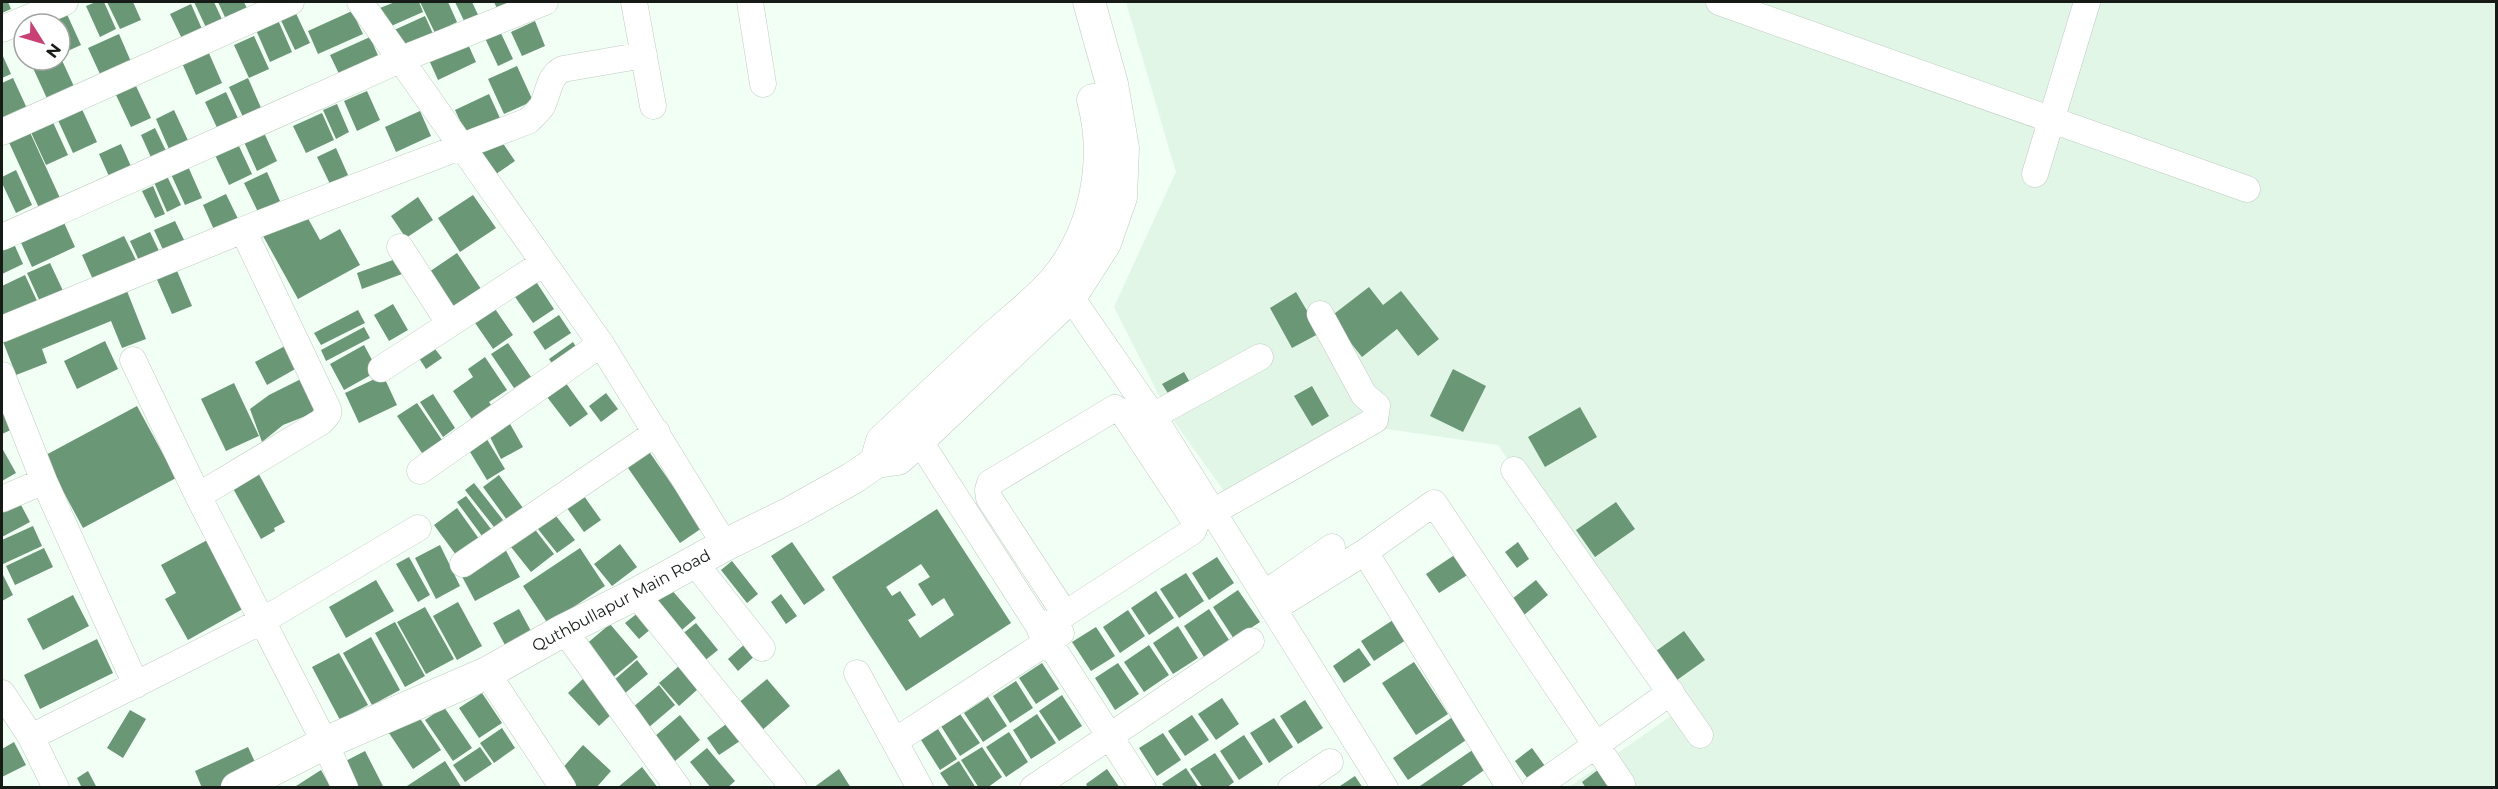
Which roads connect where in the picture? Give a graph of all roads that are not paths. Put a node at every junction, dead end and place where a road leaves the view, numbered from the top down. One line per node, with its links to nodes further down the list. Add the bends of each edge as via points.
1 (65, 2): 11 (street)
2 (291, 2): 17 (street)
3 (360, 2): 13 (street)
4 (545, 2): 13 (street)
5 (634, 2): 12 (street)
6 (750, 2): 14 (street)
7 (1068, 2): 25 (main road, Quthbullapur Main Road, via 1099,120 1100,159 1094,203)
8 (1089, 2): 25 (main road, Quthbullapur Main Road, via 1112,84 1123,148 1121,197 1106,243)
9 (1719, 2): 16 (street)
10 (2087, 2): 16 (street)
11 (2, 29)
12 (644, 55): 15 (street); 18 (street, via 557,72 543,105 528,121)
13 (402, 58): 18 (street); 22 (street)
14 (763, 84)
15 (653, 106)
16 (2051, 120): 19 (street); 20 (street)
17 (2, 132)
18 (461, 148): 21 (street); 24 (street)
19 (2035, 174)
20 (2247, 189)
21 (243, 230): 28 (street); 41 (street, via 328,414 321,422)
22 (2, 237)
23 (400, 248): 27 (street)
24 (543, 263): 27 (street); 29 (street)
25 (1064, 287): 34 (street); 36 (main road, Quthbullapur Main Road); 37 (main road, Quthbullapur Main Road, via 882,441)
26 (1320, 314): 43 (street, via 1364,395 1377,406 1375,420)
27 (449, 324): 32 (street)
28 (2, 329)
29 (601, 344): 35 (street); 39 (street)
30 (1260, 357): 34 (street)
31 (133, 360): 41 (street)
32 (381, 369)
33 (2, 375): 40 (street)
34 (1153, 417): 43 (street)
35 (657, 432): 45 (street); 50 (street)
36 (919, 440): 37 (main road, Quthbullapur Main Road, via 898,459); 56 (street)
37 (876, 462): 45 (main road, Quthbullapur Main Road, via 792,512)
38 (1514, 470): 62 (street)
39 (420, 471)
40 (44, 481): 42 (street); 61 (street)
41 (198, 496): 54 (street)
42 (2, 499)
43 (1213, 512): 52 (street)
44 (418, 528): 54 (street)
45 (725, 544): 49 (main road, Quthbullapur Main Road)
46 (1332, 547): 52 (street)
47 (1365, 552): 52 (street); 69 (street, via 1434,503); 83 (street)
48 (1186, 555): 56 (street)
49 (694, 562): 51 (main road, Quthbullapur Main Road); 58 (street)
50 (464, 564)
51 (636, 594): 55 (main road, Quthbullapur Main Road); 77 (street)
52 (1268, 602): 82 (street)
53 (1065, 614): 53 (street, via 1193,531 1196,523 1124,414 1115,408 990,483 988,490 989,498); 56 (street)
54 (262, 621): 61 (street); 68 (street)
55 (564, 630): 59 (main road, Quthbullapur Main Road); 76 (street)
56 (1044, 635): 65 (street); 67 (street)
57 (1251, 641): 65 (street)
58 (762, 648)
59 (487, 673): 68 (main road, Quthbullapur Main Road); 75 (street)
60 (857, 673): 67 (street)
61 (136, 684): 66 (street)
62 (1671, 692): 64 (street); 69 (street)
63 (2, 693): 66 (street)
64 (1700, 735)
65 (1110, 736): 79 (street); 80 (street)
66 (31, 737): 72 (street)
67 (895, 741): 78 (street)
68 (325, 743): 73 (main road, Quthbullapur Main Road); 74 (street)
69 (1594, 745): 71 (street); 84 (street)
70 (1329, 762): 81 (street)
71 (1622, 784)
72 (56, 788)
73 (237, 788)
74 (345, 788)
75 (563, 788)
76 (678, 788)
77 (794, 788)
78 (920, 788)
79 (1033, 788)
80 (1143, 788)
81 (1291, 788)
82 (1384, 788)
83 (1510, 788)
84 (1536, 788)

